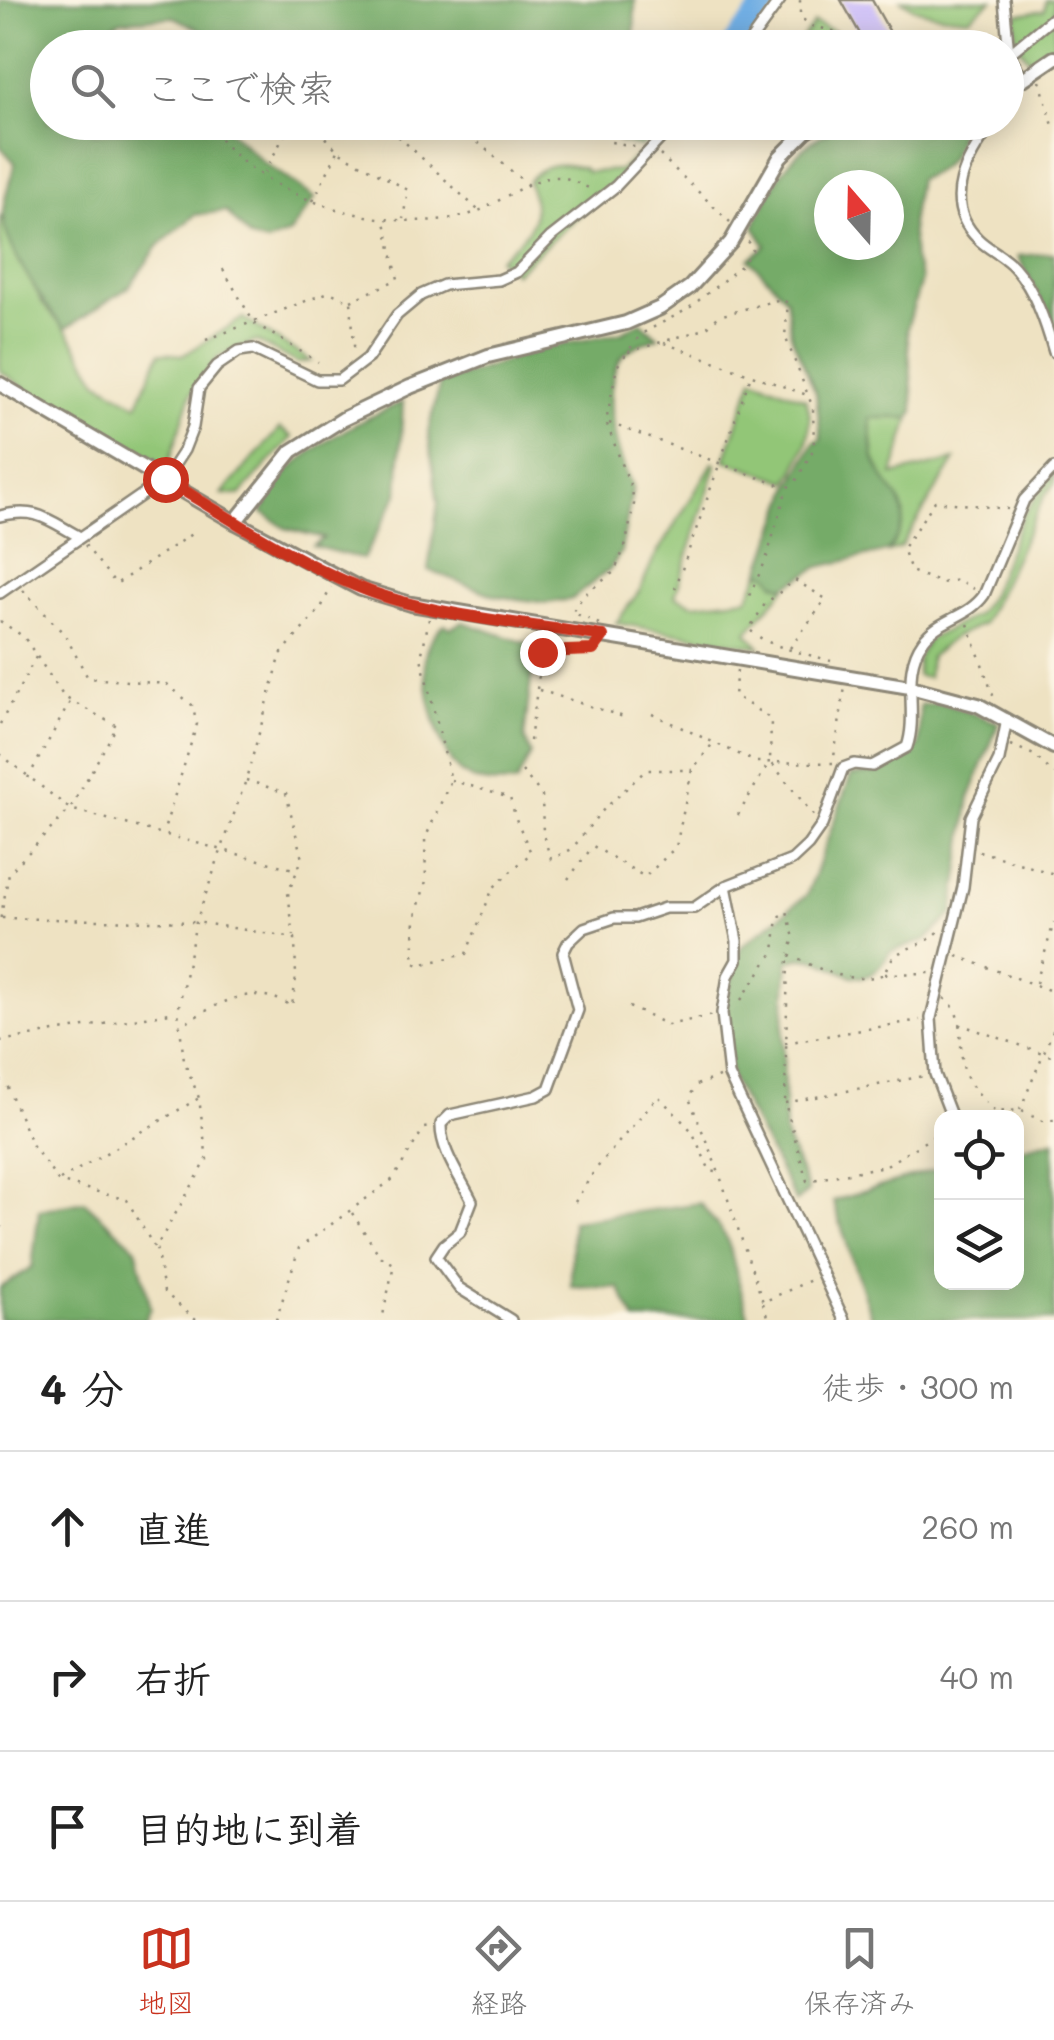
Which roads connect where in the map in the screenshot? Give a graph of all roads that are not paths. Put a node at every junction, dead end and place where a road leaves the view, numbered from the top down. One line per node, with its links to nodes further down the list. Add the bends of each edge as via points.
1 (780, 0): 4 (street)
2 (1004, 0): 5 (street)
3 (1054, 17): 6 (street)
4 (758, 30)
5 (1007, 30)
6 (1024, 42)
7 (1054, 58): 8 (street)
8 (1024, 78)
9 (659, 140): 15 (street, via 517,272 421,295 397,315 368,358 338,380 317,380 266,353 239,351 217,366 199,388 193,427)
10 (797, 140): 17 (street, via 712,266 660,308 488,356 343,419 292,451)
11 (980, 140): 12 (street, via 963,172 959,207 977,238 1015,267)
12 (1054, 352)
13 (0, 384): 15 (street)
14 (1054, 468): 20 (street, via 1024,500 974,609 920,643)
15 (165, 479): 17 (street); 18 (street)
16 (0, 516): 18 (street, via 33,513)
17 (235, 522): 20 (street, via 361,588 431,607)
18 (78, 536): 19 (street)
19 (0, 593)
20 (910, 687): 21 (street); 23 (street, via 914,727 908,747 872,766 842,768 808,845 792,860)
21 (1003, 717): 22 (street); 24 (street, via 1004,743 972,817 963,887 931,1018 935,1074)
22 (1054, 747)
23 (726, 886): 25 (street, via 694,908 665,908 584,928 564,953 578,1010 548,1089 450,1115 442,1124 472,1201 460,1232 436,1257 459,1288); 26 (street, via 737,941 722,1013 730,1072)
24 (949, 1110)
25 (511, 1320)
26 (844, 1320)

